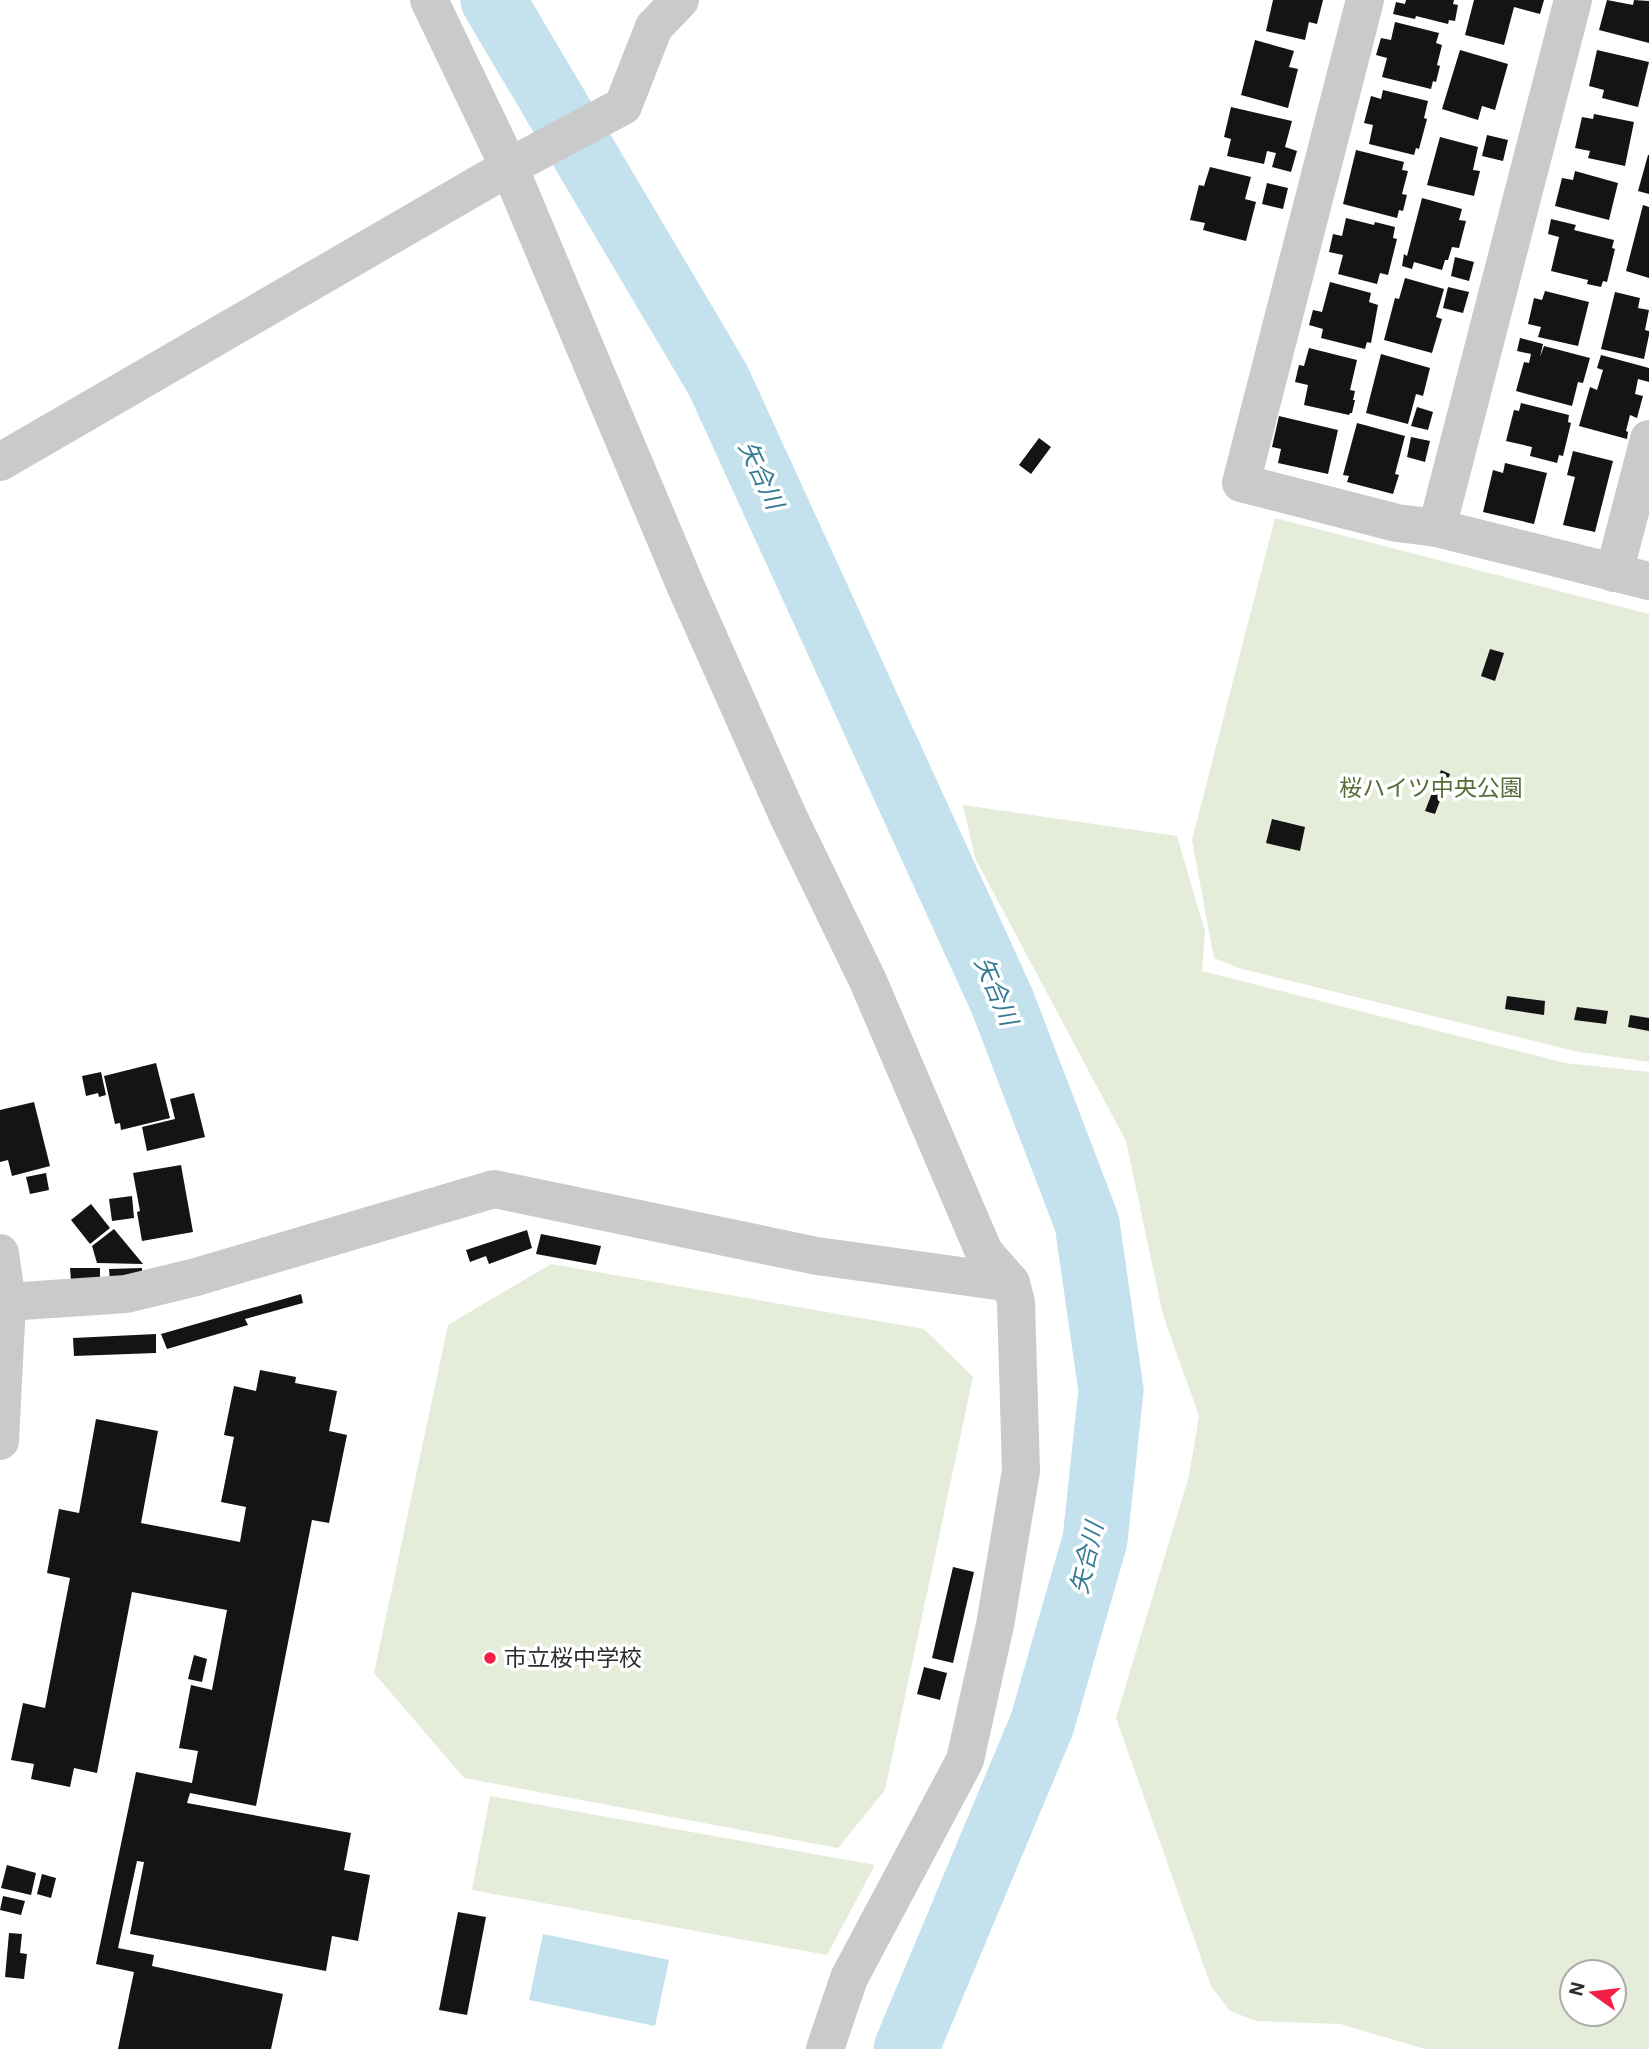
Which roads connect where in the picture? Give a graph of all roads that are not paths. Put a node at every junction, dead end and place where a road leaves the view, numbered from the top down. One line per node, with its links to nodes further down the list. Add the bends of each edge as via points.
1 (429, 0): 5 (street)
2 (680, 0): 5 (street, via 654,27 623,106)
3 (1365, 0): 8 (street, via 1241,483 1397,523)
4 (1573, 0): 8 (street)
5 (518, 162): 7 (street); 11 (street, via 686,587 868,981 984,1252)
6 (1649, 439): 9 (street)
7 (0, 462)
8 (1437, 528): 9 (street)
9 (1632, 577)
10 (0, 1253): 12 (street)
11 (1011, 1283): 12 (street, via 817,1256 495,1189 126,1294); 14 (street, via 1018,1323 1021,1471 995,1625 965,1760 849,1978)
12 (7, 1302): 13 (street)
13 (0, 1441)
14 (825, 2049)

